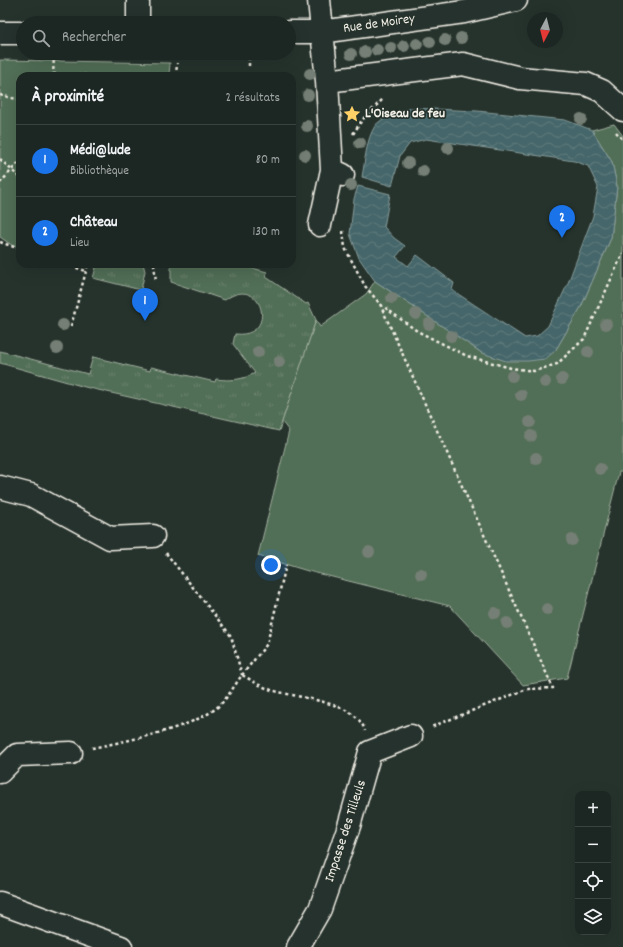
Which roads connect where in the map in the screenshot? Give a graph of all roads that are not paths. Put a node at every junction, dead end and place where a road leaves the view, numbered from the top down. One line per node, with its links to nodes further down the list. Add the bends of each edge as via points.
1 (138, 0): 4 (street)
2 (319, 0): 6 (street)
3 (516, 0): 6 (street, Rue de Moirey, via 464,12)
4 (138, 16)
5 (296, 32): 6 (street, Rue de Moirey)
6 (321, 32): 9 (street)
7 (0, 33): 8 (street)
8 (16, 33)
9 (328, 81): 10 (street, via 463,64 520,78 586,84 602,91); 11 (street, via 338,172)
10 (623, 110)
11 (320, 225)
12 (0, 487): 13 (street, via 31,496 110,538)
13 (153, 536)
14 (410, 736): 19 (street, Impasse des Tilleuls, via 370,752 349,826 320,910)
15 (71, 753): 16 (street, via 17,755)
16 (0, 772)
17 (0, 903): 18 (street)
18 (121, 947)
19 (298, 947)

